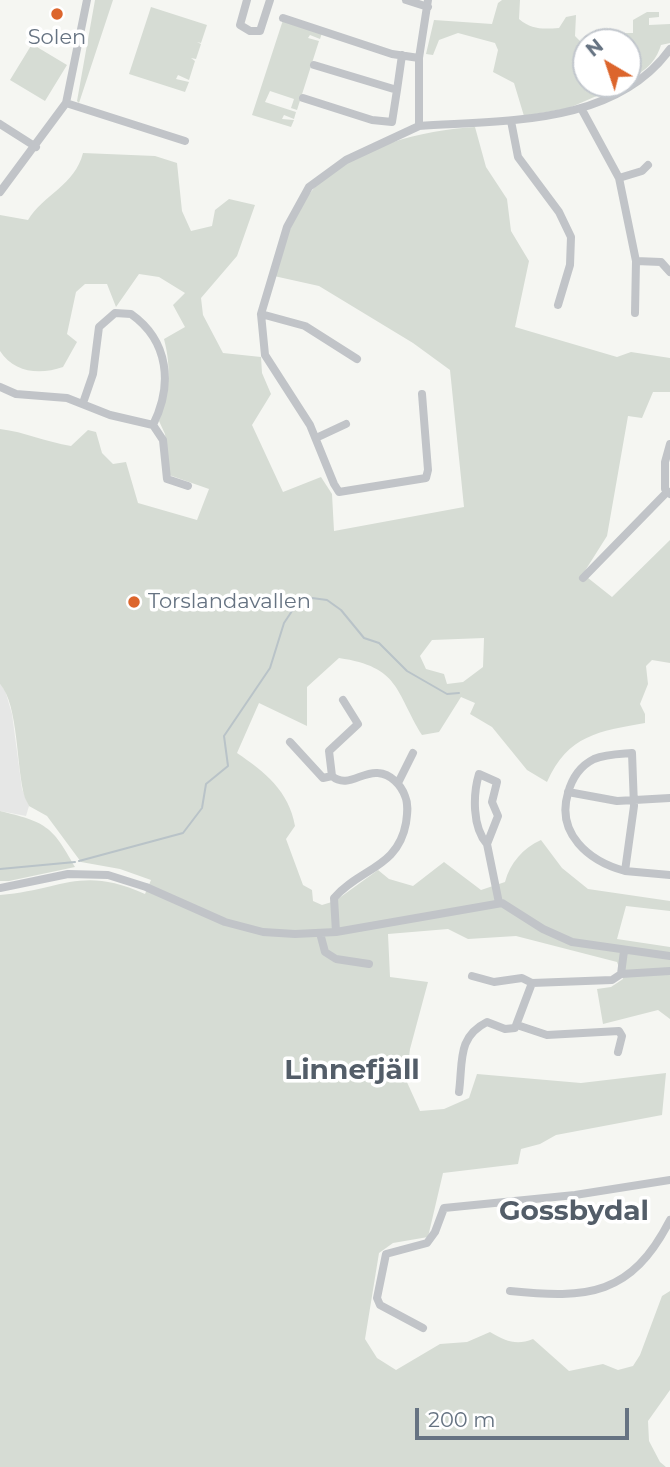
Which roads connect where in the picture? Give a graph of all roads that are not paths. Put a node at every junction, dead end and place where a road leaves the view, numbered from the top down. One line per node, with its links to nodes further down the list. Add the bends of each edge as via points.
1 (87, 0): 13 (street)
2 (247, 0): 3 (street, via 240,24 260,32)
3 (270, 0)
4 (406, 0): 5 (street)
5 (428, 4): 9 (street)
6 (283, 18): 8 (street)
7 (670, 49): 14 (street, via 653,69)
8 (402, 55): 9 (street); 11 (street)
9 (419, 58): 17 (street)
10 (314, 65): 11 (street)
11 (397, 90): 12 (street, via 392,122)
12 (303, 98)
13 (66, 103): 18 (street); 19 (street)
14 (581, 108): 15 (street); 21 (street)
15 (511, 121): 17 (street); 25 (street, via 518,158 559,212 571,237 570,265)
16 (0, 124): 19 (street)
17 (419, 126): 27 (street, via 346,160 309,187 287,226)
18 (186, 141)
19 (36, 147): 22 (street)
20 (648, 165): 21 (street)
21 (619, 178): 23 (street)
22 (2, 187)
23 (636, 261): 24 (street, via 661,262); 26 (street)
24 (670, 272)
25 (558, 305)
26 (635, 313)
27 (261, 314): 28 (street, via 304,326); 34 (street, via 265,355)
28 (357, 359)
29 (0, 387): 31 (street, via 16,394 57,396)
30 (422, 394): 34 (street, via 426,478 340,492)
31 (82, 403): 33 (street, via 124,420); 33 (street, via 93,374 99,327 115,313 131,314 154,338 164,361 166,386)
32 (346, 424): 34 (street)
33 (153, 425): 36 (street, via 163,440 167,479)
34 (316, 438)
35 (670, 444): 37 (street, via 665,463)
36 (188, 486)
37 (669, 493): 38 (street)
38 (583, 578)
39 (343, 700): 42 (street, via 358,724 329,751)
40 (290, 742): 42 (street, via 315,772 323,778)
41 (413, 753): 43 (street)
42 (332, 776): 43 (street, via 344,781 379,773)
43 (398, 783): 52 (street, via 407,802 402,842 393,854 334,898)
44 (567, 795): 46 (street); 46 (street, via 574,777 589,762 632,753); 48 (street, via 566,821 580,846 605,864)
45 (670, 798): 46 (street)
46 (634, 803): 48 (street)
47 (487, 844): 47 (street, via 498,816 492,802 497,782 479,774 474,794 476,816); 51 (street)
48 (625, 871): 49 (street)
49 (670, 875)
50 (0, 888): 53 (street, via 92,873 122,878 249,929)
51 (499, 903): 52 (street); 54 (street, via 560,937)
52 (336, 932): 53 (street)
53 (320, 933): 56 (street, via 326,952 336,959)
54 (624, 951): 55 (street); 58 (street)
55 (670, 957)
56 (369, 964)
57 (670, 971): 58 (street)
58 (621, 974): 60 (street, via 608,982)
59 (472, 976): 60 (street, via 502,982 522,978)
60 (532, 984): 61 (street)
61 (517, 1025): 62 (street, via 547,1035 619,1031); 63 (street, via 511,1030 487,1022 468,1034)
62 (618, 1052)
63 (459, 1092)
64 (670, 1180): 67 (street, via 444,1208 427,1243 386,1254 377,1298 380,1305)
65 (670, 1220): 66 (street, via 647,1256 599,1289 560,1296)
66 (510, 1291)
67 (423, 1328)

